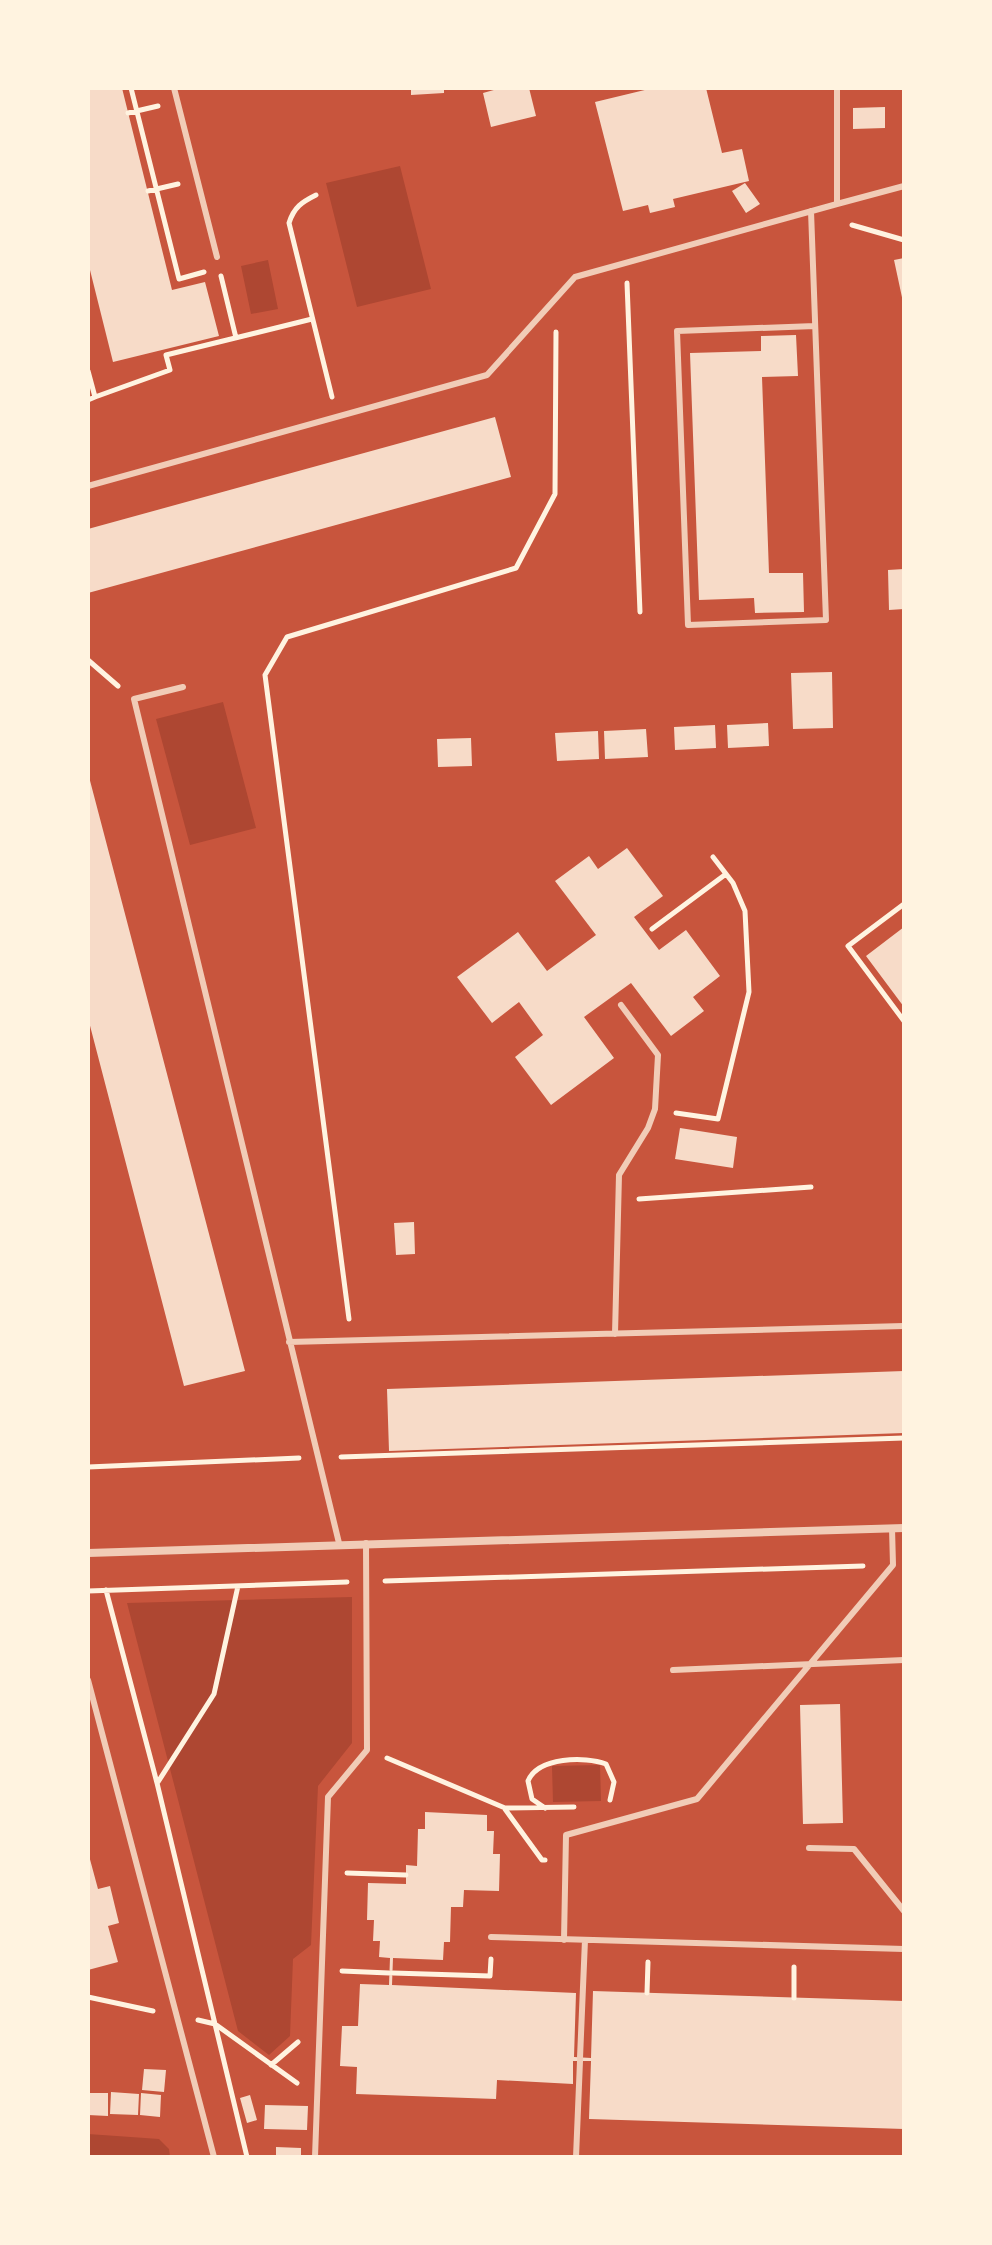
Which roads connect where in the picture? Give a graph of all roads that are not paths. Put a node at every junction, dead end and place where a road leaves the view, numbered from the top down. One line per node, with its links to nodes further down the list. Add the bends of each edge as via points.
1 (174, 88): 6 (lane)
2 (837, 88): 4 (lane)
3 (904, 186): 4 (lane)
4 (837, 204): 5 (lane)
5 (811, 211): 7 (lane); 8 (lane, via 575,277 487,375)
6 (217, 257)
7 (815, 326): 7 (lane, via 677,331 688,625 826,620)
8 (88, 486)
9 (183, 687): 13 (lane, via 134,699)
10 (621, 1005): 12 (lane, via 658,1055 655,1109 619,1175)
11 (904, 1326): 12 (lane)
12 (615, 1334): 13 (lane)
13 (289, 1342): 16 (lane)
14 (892, 1528): 15 (street); 17 (street); 20 (lane, via 893,1565)
15 (904, 1528)
16 (339, 1543): 17 (street); 18 (street)
17 (366, 1543): 30 (lane, via 367,1750 328,1797)
18 (88, 1553)
19 (904, 1660): 20 (lane)
20 (812, 1664): 21 (lane); 26 (lane, via 697,1799 566,1835)
21 (673, 1670)
22 (88, 1680): 29 (lane)
23 (809, 1848): 24 (lane, via 854,1849)
24 (904, 1911)
25 (491, 1937): 26 (lane)
26 (564, 1940): 27 (lane)
27 (585, 1940): 28 (lane); 31 (lane)
28 (904, 1949)
29 (214, 2157)
30 (315, 2157)
31 (576, 2157)

